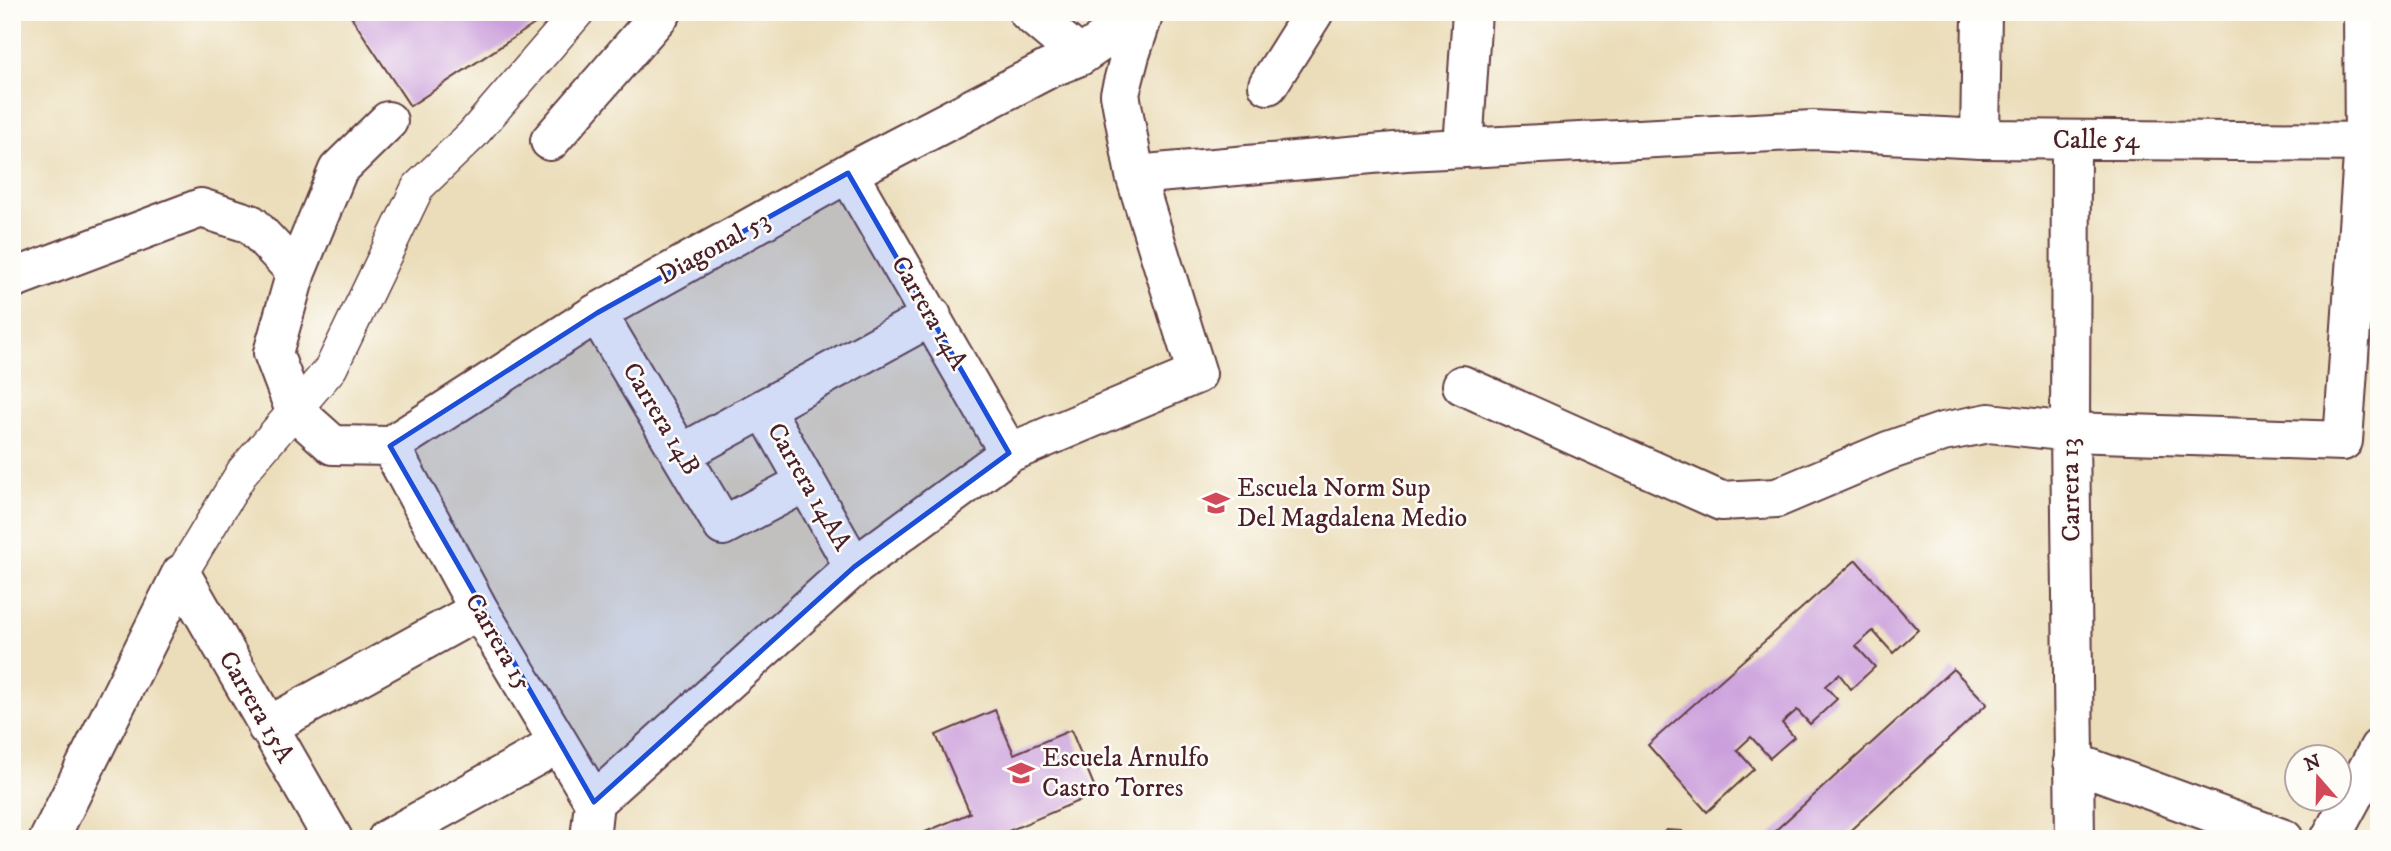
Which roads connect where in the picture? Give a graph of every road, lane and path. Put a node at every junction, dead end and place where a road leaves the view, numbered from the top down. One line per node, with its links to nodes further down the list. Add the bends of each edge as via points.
1 (578, 12): 25 (street, via 472,135 418,187 331,369)
2 (662, 12): 14 (street)
3 (1028, 12): 9 (street)
4 (1144, 12): 9 (street, Diagonal 53); 18 (street, via 1121,94)
5 (1314, 12): 10 (street)
6 (1472, 12): 16 (street)
7 (1982, 12): 12 (street)
8 (2363, 12): 15 (street)
9 (1064, 62): 17 (street, Diagonal 53)
10 (1268, 85)
11 (388, 121): 19 (street, via 338,170)
12 (1980, 139): 13 (street, Calle 54); 16 (street, Calle 54, via 1813,130)
13 (2071, 140): 15 (street, Calle 54); 26 (street, Carrera 13)
14 (550, 141)
15 (2372, 142): 26 (street, via 2343,441)
16 (1463, 148): 18 (street, Calle 54)
17 (848, 173): 21 (street, Diagonal 53); 22 (street, Carrera 14A)
18 (1135, 175): 28 (street, via 1197,374)
19 (296, 272): 20 (street, via 251,224 201,208); 25 (street, via 273,353)
20 (12, 279)
21 (597, 313): 27 (street, Diagonal 53); 29 (street, Carrera 14B)
22 (932, 316): 24 (street); 28 (street, Carrera 14A)
23 (1462, 385): 26 (street, via 1721,501 1777,498 1943,432 1989,423)
24 (764, 408): 29 (street); 30 (street, Carrera 14AA)
25 (295, 411): 27 (street, via 333,445); 32 (street, via 243,471)
26 (2070, 432): 37 (street, Carrera 13)
27 (390, 446): 33 (street, Carrera 15)
28 (1009, 453): 31 (street)
29 (681, 454): 30 (street, Carrera 14B, via 723,526)
30 (806, 482): 31 (street, Carrera 14AA)
31 (854, 567): 38 (street)
32 (181, 574): 34 (street, Carrera 15A); 40 (street)
33 (479, 610): 34 (street); 35 (street, Carrera 15)
34 (267, 727): 39 (street, Carrera 15A)
35 (558, 744): 38 (street, Carrera 15); 41 (street)
36 (2379, 748): 44 (street)
37 (2073, 762): 42 (street, Carrera 13); 43 (street)
38 (592, 821)
39 (323, 836)
40 (49, 839)
41 (387, 839)
42 (2075, 839)
43 (2284, 839)
44 (2330, 839)

